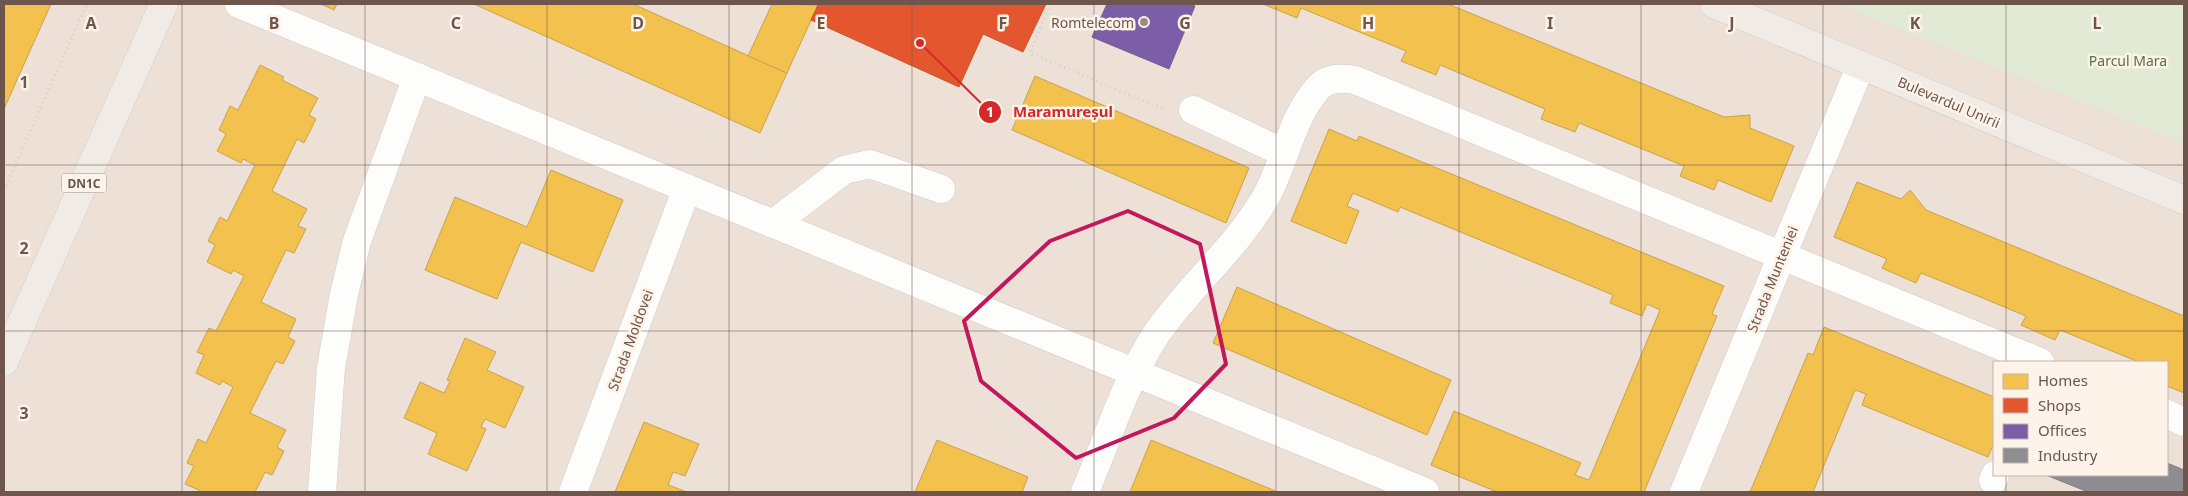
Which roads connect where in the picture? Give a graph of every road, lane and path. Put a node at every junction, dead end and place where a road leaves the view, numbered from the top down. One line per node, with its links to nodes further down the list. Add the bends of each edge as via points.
1 (86, 4): 12 (path)
2 (164, 4): 17 (main road, DN1C)
3 (239, 4): 7 (street)
4 (1050, 4): 8 (path, via 1030,53 1169,112)
5 (1714, 4): 6 (main road, Bulevardul Unirii)
6 (1861, 65): 13 (main road, Bulevardul Unirii); 15 (street, Strada Munteniei)
7 (416, 77): 10 (street); 21 (street, via 358,241 344,294 331,368)
8 (1193, 110): 9 (street)
9 (1284, 153): 15 (street, via 1299,117 1321,86 1337,78 1354,80); 18 (street, via 1268,192 1242,233 1157,333)
10 (687, 188): 14 (street); 22 (street, Strada Moldovei)
11 (941, 189): 14 (street, via 870,164 844,170)
12 (4, 190)
13 (2184, 200)
14 (773, 224): 18 (street)
15 (1782, 256): 16 (street); 25 (street, Strada Munteniei)
16 (2038, 361)
17 (4, 362)
18 (1135, 373): 23 (street); 24 (street)
19 (2168, 414): 20 (street)
20 (2184, 422)
21 (322, 492)
22 (573, 492)
23 (1085, 492)
24 (1425, 492)
25 (1684, 492)

